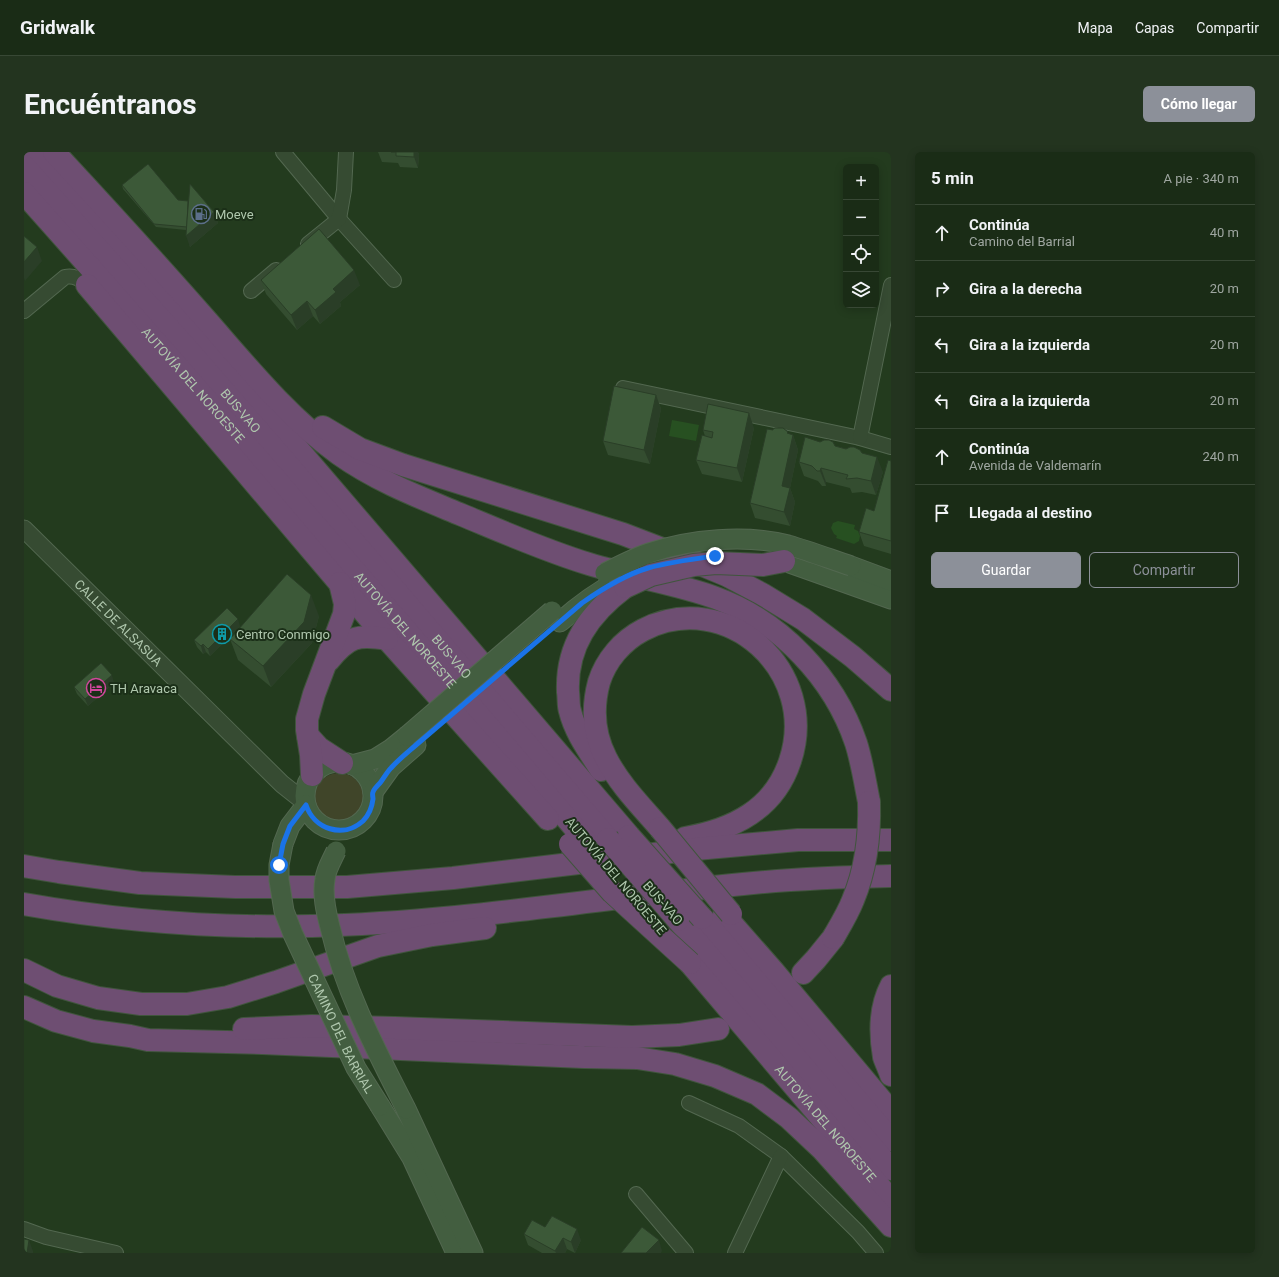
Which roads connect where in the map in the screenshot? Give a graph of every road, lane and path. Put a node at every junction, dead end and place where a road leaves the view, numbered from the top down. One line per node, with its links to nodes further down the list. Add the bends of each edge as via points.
1 (35, 152): 38 (highway, via 279,427)
2 (54, 152): 47 (highway, bridge, via 278,401 340,455 400,489 558,554 588,564 681,586 720,599 754,616 780,634 810,664 837,702 855,741 862,762 869,802 869,828 868,843 854,899 833,938)
3 (66, 152): 28 (highway, via 266,375 314,421 360,449 403,465 623,534 726,575 803,620 853,657)
4 (283, 152): 9 (street)
5 (346, 152): 9 (street)
6 (24, 166): 38 (highway, BUS-VAO)
7 (24, 192): 40 (highway, AUTOVÍA DEL NOROESTE, via 407,630)
8 (24, 214): 13 (highway)
9 (339, 219): 10 (street); 12 (street)
10 (298, 252)
11 (286, 262): 15 (street)
12 (394, 280)
13 (85, 283): 16 (street, via 76,277 67,277); 24 (highway)
14 (891, 285): 18 (street)
15 (251, 291)
16 (24, 311)
17 (623, 388): 18 (street)
18 (860, 438): 19 (street)
19 (891, 447)
20 (24, 529): 33 (street, CALLE DE ALSASUA)
21 (784, 561): 22 (highway, bridge, via 763,565 694,565); 25 (main road)
22 (616, 580): 23 (main road, bridge, via 631,560 651,552 718,539 786,545); 30 (main road, via 556,617); 37 (highway, via 610,599 596,613 572,655 568,680 569,710 581,739 601,770)
23 (891, 581)
24 (340, 583): 26 (highway); 27 (highway, via 345,604 344,614)
25 (891, 599)
26 (387, 638): 27 (highway, via 363,636 350,641); 40 (highway)
27 (325, 666): 29 (highway, via 310,707)
28 (891, 690)
29 (308, 736): 31 (highway, via 319,748); 32 (highway, via 312,755)
30 (412, 740): 31 (main road, via 375,759); 34 (main road)
31 (347, 764): 32 (main road, via 329,764 317,770); 34 (main road, via 360,769)
32 (311, 778): 33 (street, via 296,786); 35 (main road, via 306,788)
33 (282, 784): 35 (street, CALLE DE ALSASUA)
34 (373, 792): 36 (main road, via 368,813)
35 (306, 804): 36 (main road, via 314,819 324,826 335,830); 63 (main road, CAMINO DEL BARRIAL, bridge, via 290,826 283,844 278,880 284,911 356,1068 412,1158)
36 (352, 828): 64 (main road, CAMINO DEL BARRIAL, bridge, via 336,851 325,879 325,905 332,938 350,993)
37 (656, 829): 43 (highway, via 606,758 594,719 596,692 614,653 635,634 668,621 695,618 709,620 736,630 758,645 772,658 787,683 794,707 796,730 793,750 784,774 768,798 742,820 714,832); 54 (highway, bridge, via 728,915 751,938 774,972)
38 (618, 837): 55 (highway, bridge, via 702,918); 57 (highway, BUS-VAO, bridge, via 678,920)
39 (891, 840): 43 (highway, via 798,840)
40 (578, 842): 59 (highway, AUTOVÍA DEL NOROESTE, bridge, via 690,963)
41 (24, 866): 43 (highway, via 140,883 235,887 347,887)
42 (891, 876): 44 (highway)
43 (453, 878)
44 (743, 884): 45 (highway, via 447,918 311,926 137,920); 46 (highway, via 617,910 432,935 378,946 228,997 187,1004 141,1004 98,998 57,986)
45 (24, 904)
46 (24, 970)
47 (803, 973)
48 (891, 986): 52 (highway, via 881,1024 884,1058)
49 (24, 1007): 51 (highway, via 56,1021 93,1031)
50 (718, 1029): 51 (highway, via 679,1035 632,1037 312,1026 150,1032)
51 (130, 1036): 60 (highway, via 148,1040 637,1058 675,1064 715,1076 757,1094 783,1113 822,1149)
52 (891, 1075)
53 (689, 1103): 56 (street, via 739,1126)
54 (891, 1112)
55 (891, 1140)
56 (781, 1156): 66 (street); 67 (street)
57 (891, 1169)
58 (636, 1194): 65 (street)
59 (891, 1200)
60 (891, 1226)
61 (24, 1229): 62 (street, via 46,1237)
62 (116, 1253)
63 (456, 1253)
64 (473, 1253)
65 (686, 1253)
66 (735, 1253)
67 (876, 1253)

